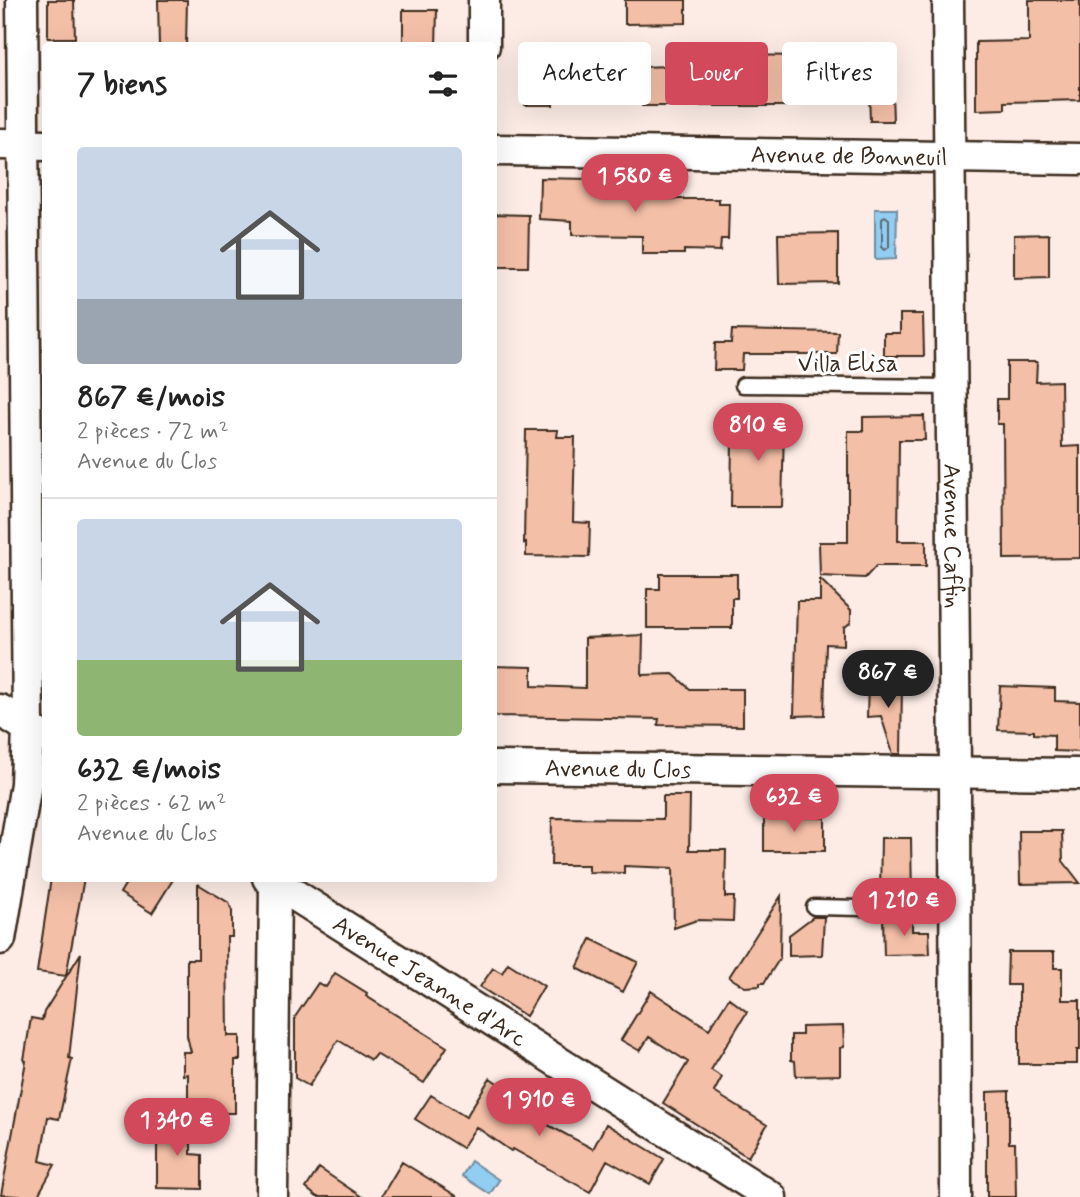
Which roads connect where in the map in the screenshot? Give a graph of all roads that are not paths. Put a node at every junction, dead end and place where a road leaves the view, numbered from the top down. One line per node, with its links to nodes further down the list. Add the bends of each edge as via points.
1 (22, 0): 5 (street)
2 (484, 0): 4 (street)
3 (948, 0): 7 (street, Avenue Caffin)
4 (484, 42)
5 (23, 145): 12 (street)
6 (497, 150): 7 (street, Avenue de Bonneuil)
7 (950, 158): 8 (street, Avenue de Bonneuil); 10 (street, Avenue Caffin)
8 (1080, 159)
9 (743, 385): 10 (lane, Villa Elisa)
10 (952, 387): 14 (street, Avenue Caffin)
11 (0, 710): 12 (street)
12 (37, 734): 20 (street)
13 (497, 767): 14 (street, Avenue du Clos)
14 (956, 771): 15 (street, Avenue du Clos); 19 (street, Avenue Caffin)
15 (1080, 774)
16 (271, 882): 21 (street)
17 (273, 882): 22 (street, Avenue Jeanne d'Arc)
18 (814, 907): 19 (lane)
19 (956, 910): 23 (street, Avenue Caffin)
20 (0, 939)
21 (272, 1197)
22 (771, 1197)
23 (956, 1197)

